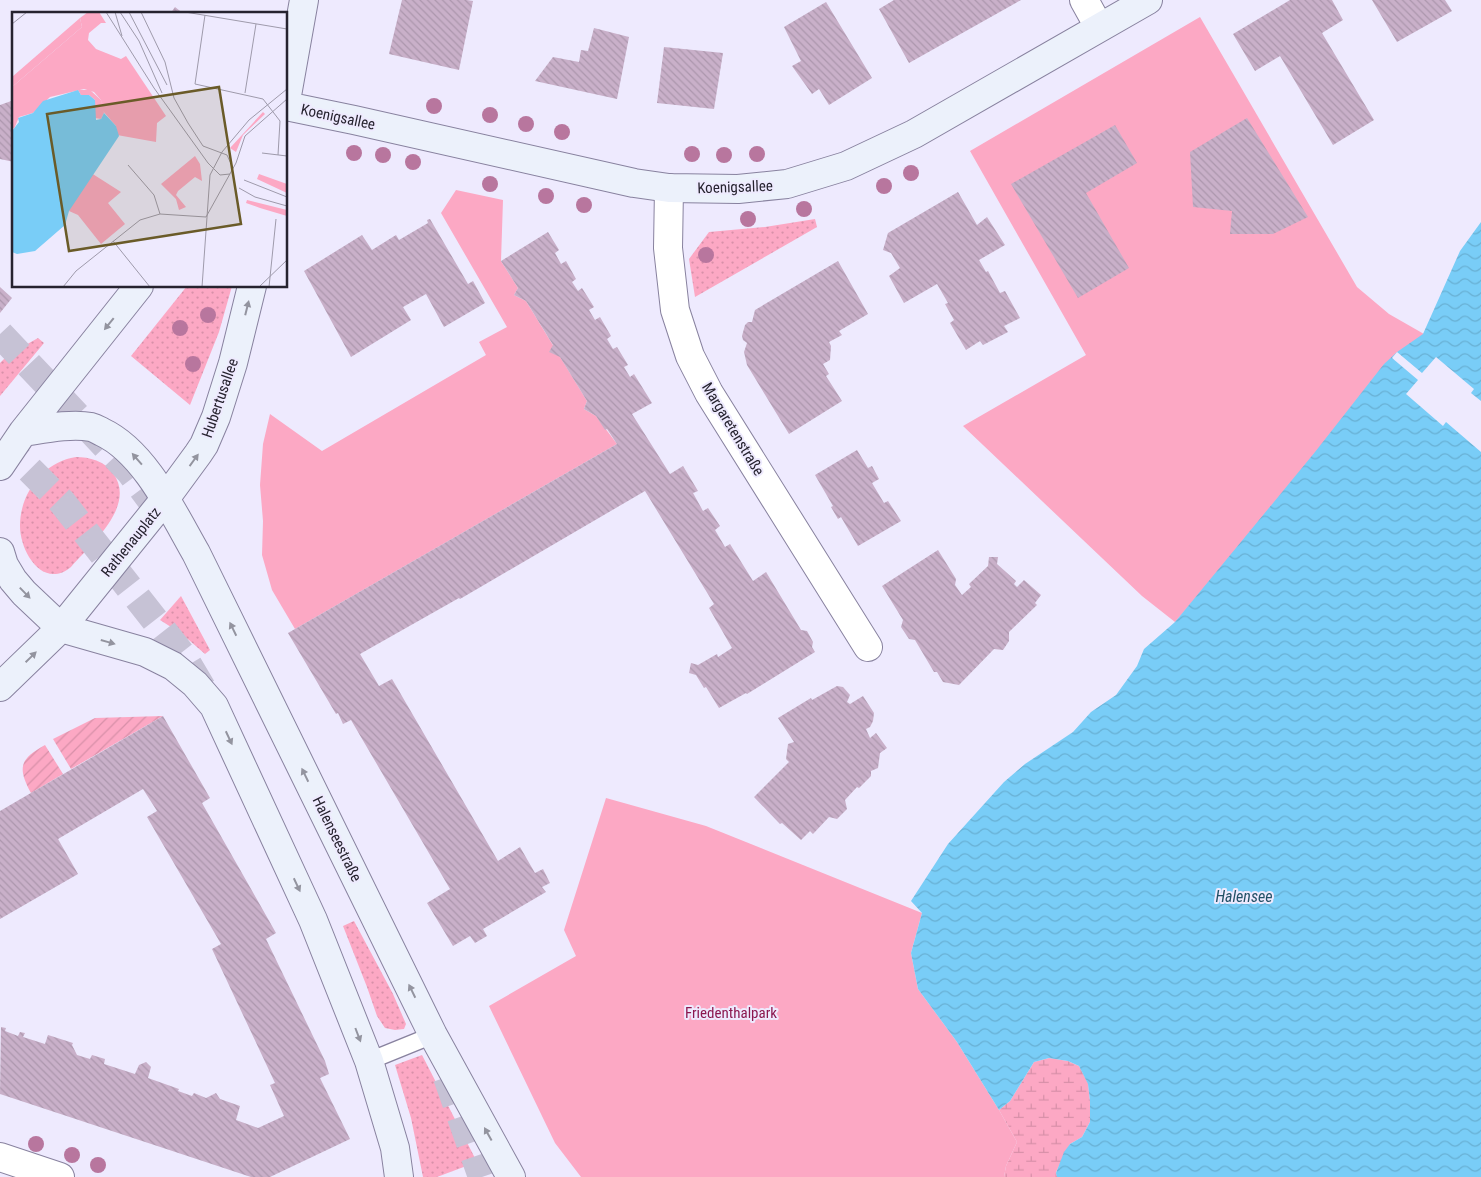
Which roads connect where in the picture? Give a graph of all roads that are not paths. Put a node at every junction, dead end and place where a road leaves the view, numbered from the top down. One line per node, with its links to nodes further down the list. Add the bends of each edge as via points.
1 (304, 0): 5 (main road)
2 (1084, 0): 4 (street)
3 (1148, 0): 4 (main road, Koenigsallee)
4 (1099, 27): 7 (main road, Koenigsallee, via 914,134 846,166 787,184 738,190)
5 (288, 90)
6 (288, 106): 7 (main road, Koenigsallee)
7 (669, 188): 15 (street, Margaretenstraße, via 668,248 675,310 690,356 709,393)
8 (138, 288): 10 (main road, one-way to 10)
9 (252, 288): 12 (main road, Hubertusallee, one-way to 9, via 204,445 216,417)
10 (23, 432): 11 (main road); 12 (main road, Rathenauplatz, one-way to 10, via 132,453 107,434 92,427 58,426)
11 (0, 466)
12 (165, 499): 14 (main road, Rathenauplatz); 17 (main road, Halenseestraße, one-way to 12, via 196,553)
13 (0, 552): 14 (main road, one-way to 14, via 13,580)
14 (61, 628): 16 (main road, Rathenauplatz, one-way to 14); 18 (main road, one-way to 18, via 145,652 173,666 214,706 313,920)
15 (868, 647)
16 (0, 687)
17 (433, 1035): 18 (lane); 22 (main road, Halenseestraße, one-way to 17)
18 (368, 1061): 21 (main road, via 394,1148)
19 (0, 1157): 20 (street)
20 (60, 1177)
21 (399, 1177)
22 (511, 1177)

